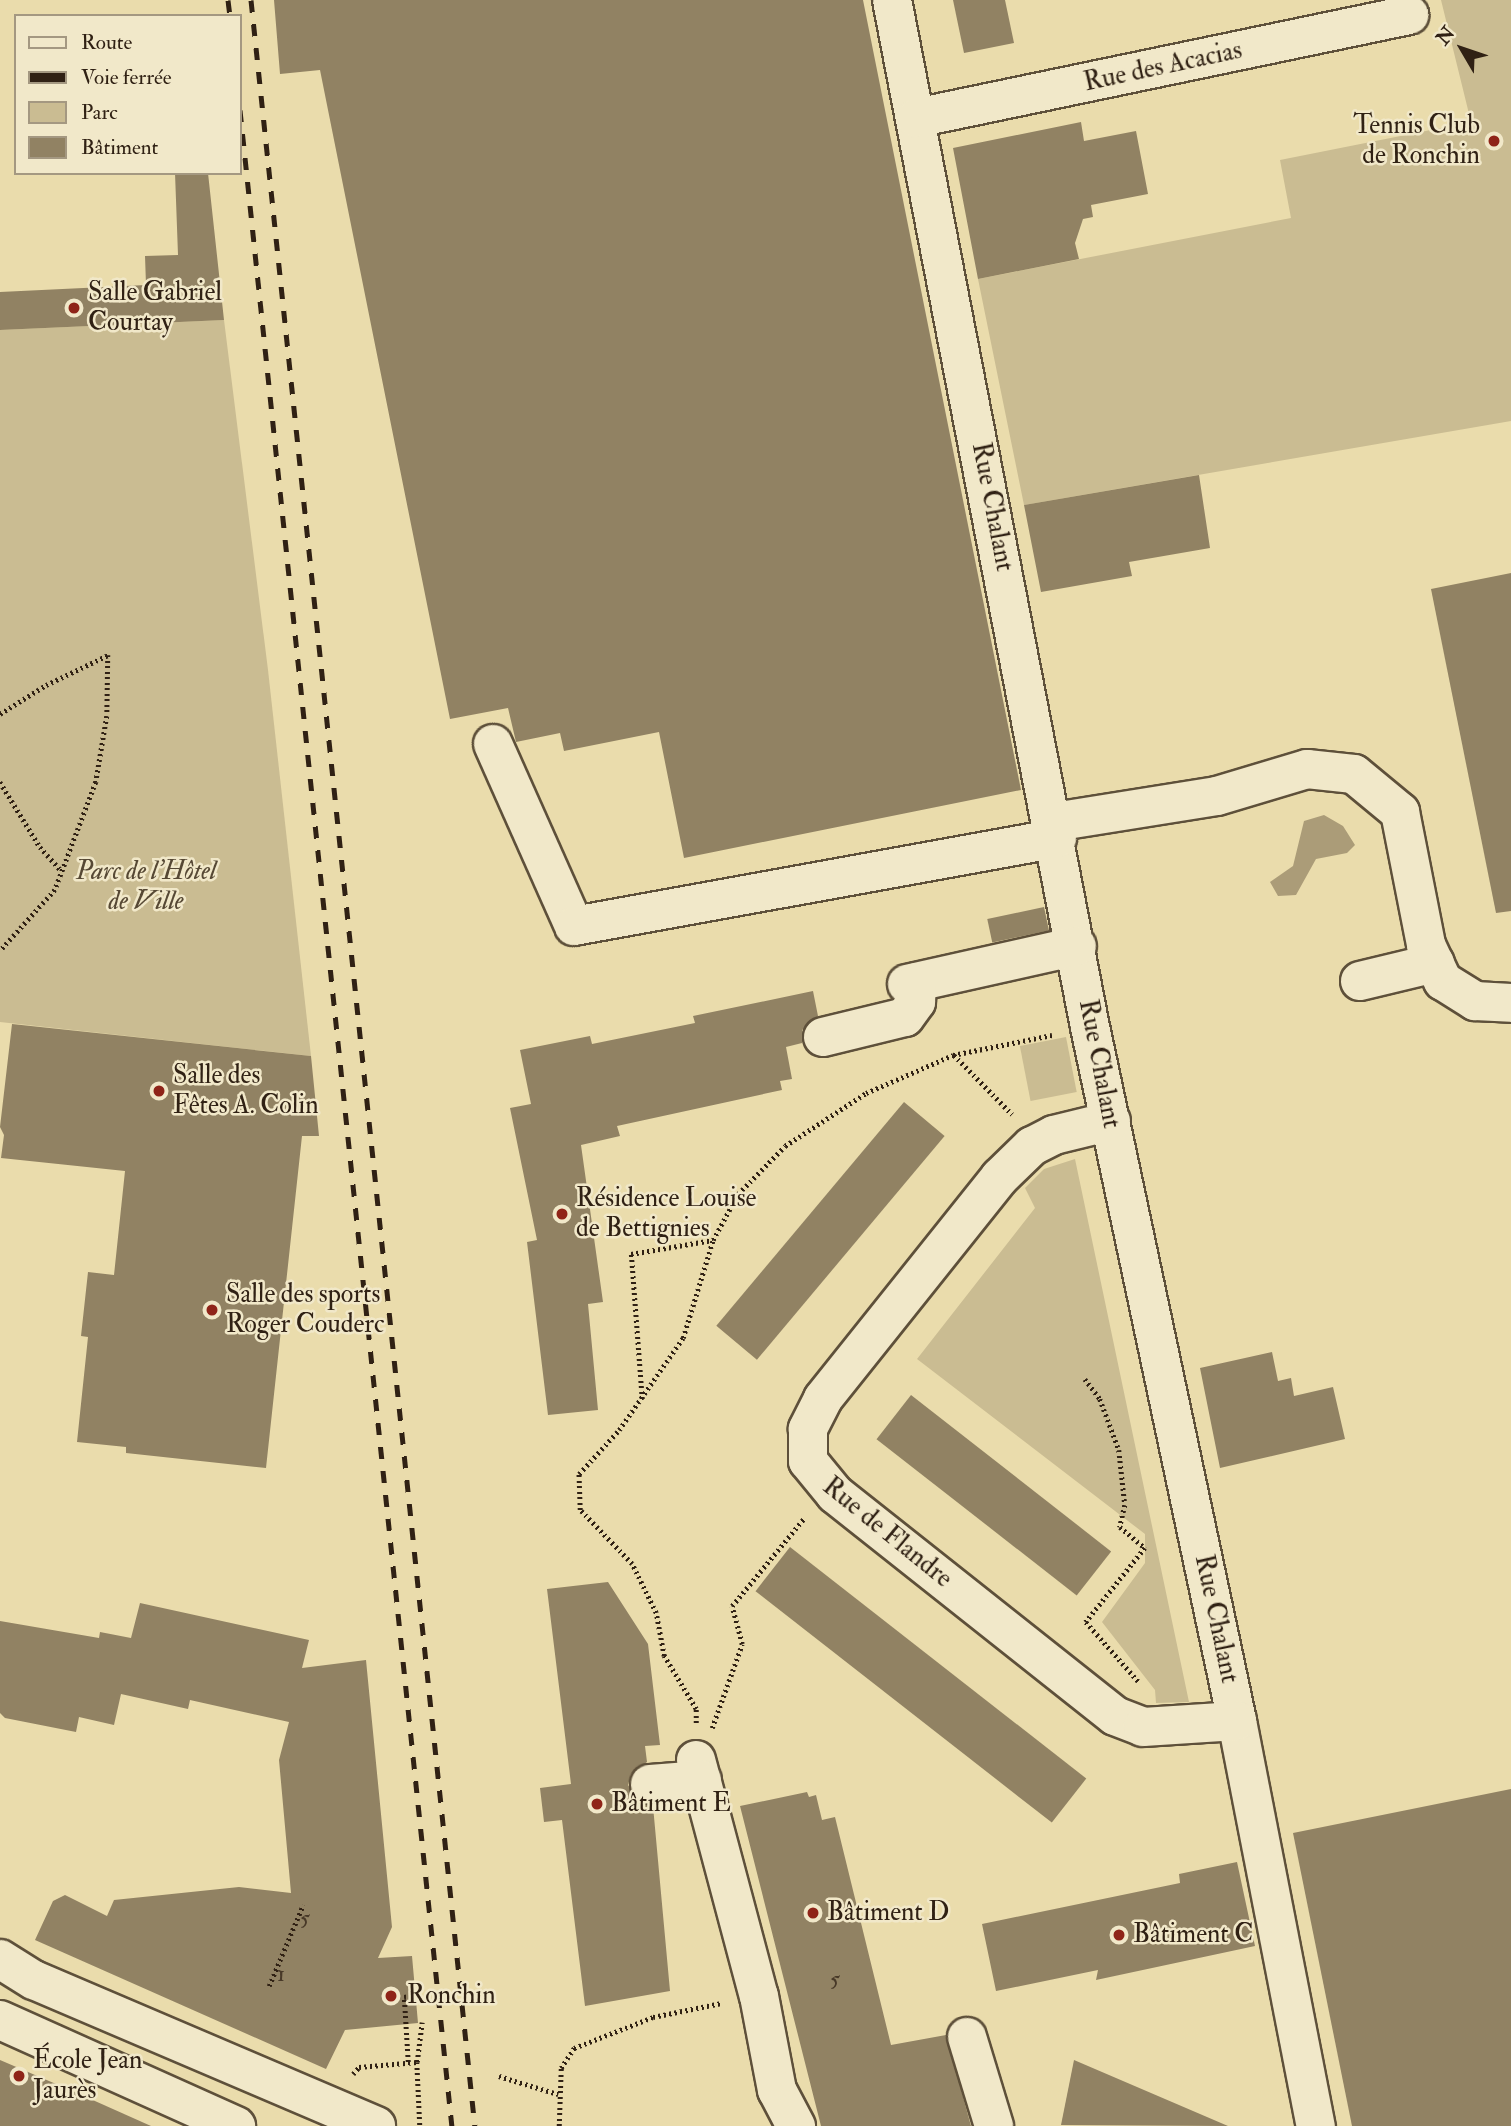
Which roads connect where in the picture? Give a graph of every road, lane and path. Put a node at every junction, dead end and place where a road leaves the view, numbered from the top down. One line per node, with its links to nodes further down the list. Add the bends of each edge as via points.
1 (892, 0): 3 (street, Rue Chalant)
2 (1409, 15): 3 (street, Rue des Acacias)
3 (916, 118): 7 (street, Rue Chalant)
4 (0, 714): 8 (path, via 108,654 107,716 96,782)
5 (493, 744): 7 (street, via 574,926)
6 (0, 782): 8 (path, via 40,847)
7 (1056, 830): 9 (street, Rue Chalant); 11 (street, via 1217,796 1307,769 1354,774 1400,812 1426,945)
8 (61, 870): 10 (path, via 46,904)
9 (1077, 946): 14 (street, Rue Chalant); 15 (street, via 912,983 916,1002 905,1017)
10 (0, 951)
11 (1434, 963): 12 (street); 13 (street, via 1443,981 1475,1001)
12 (1360, 981)
13 (1511, 1003)
14 (1090, 1027): 16 (path); 17 (street, Rue Chalant)
15 (823, 1037)
16 (954, 1055): 18 (path); 19 (path, via 866,1093 785,1146 738,1194)
17 (1111, 1121): 18 (street, Rue de Flandre, via 1078,1126); 23 (street, Rue Chalant)
18 (1039, 1142): 22 (street, Rue de Flandre, via 1000,1177 823,1399 808,1429 808,1461)
19 (713, 1240): 21 (path, via 683,1338); 21 (path, via 631,1254)
20 (1085, 1379): 24 (path, via 1100,1399 1119,1450 1125,1505 1120,1527 1144,1548 1086,1622)
21 (642, 1400): 25 (path, via 579,1475 580,1510 632,1564 656,1613 664,1656 696,1709)
22 (814, 1473): 24 (street, Rue de Flandre, via 1115,1716 1143,1727); 25 (path, via 806,1516 732,1606 742,1644)
23 (1237, 1721): 24 (street, Rue de Flandre); 46 (street, Rue Chalant)
24 (1177, 1726)
25 (699, 1770): 26 (street); 31 (street)
26 (650, 1784)
27 (303, 1905): 29 (path)
28 (0, 1959): 39 (street, via 34,1980)
29 (269, 1986)
30 (415, 1995): 35 (path, via 404,1997)
31 (759, 1996): 38 (path, via 653,2017 594,2037 574,2048 561,2068); 44 (street, via 776,2090)
32 (0, 2020): 40 (street)
33 (422, 2022): 36 (path)
34 (967, 2037): 45 (street)
35 (408, 2062): 36 (path); 39 (path, via 359,2067)
36 (417, 2062): 42 (path)
37 (499, 2076): 38 (path)
38 (558, 2094): 43 (path)
39 (329, 2106): 41 (street)
40 (236, 2126)
41 (376, 2126)
42 (420, 2126)
43 (559, 2126)
44 (796, 2126)
45 (994, 2126)
46 (1316, 2126)

